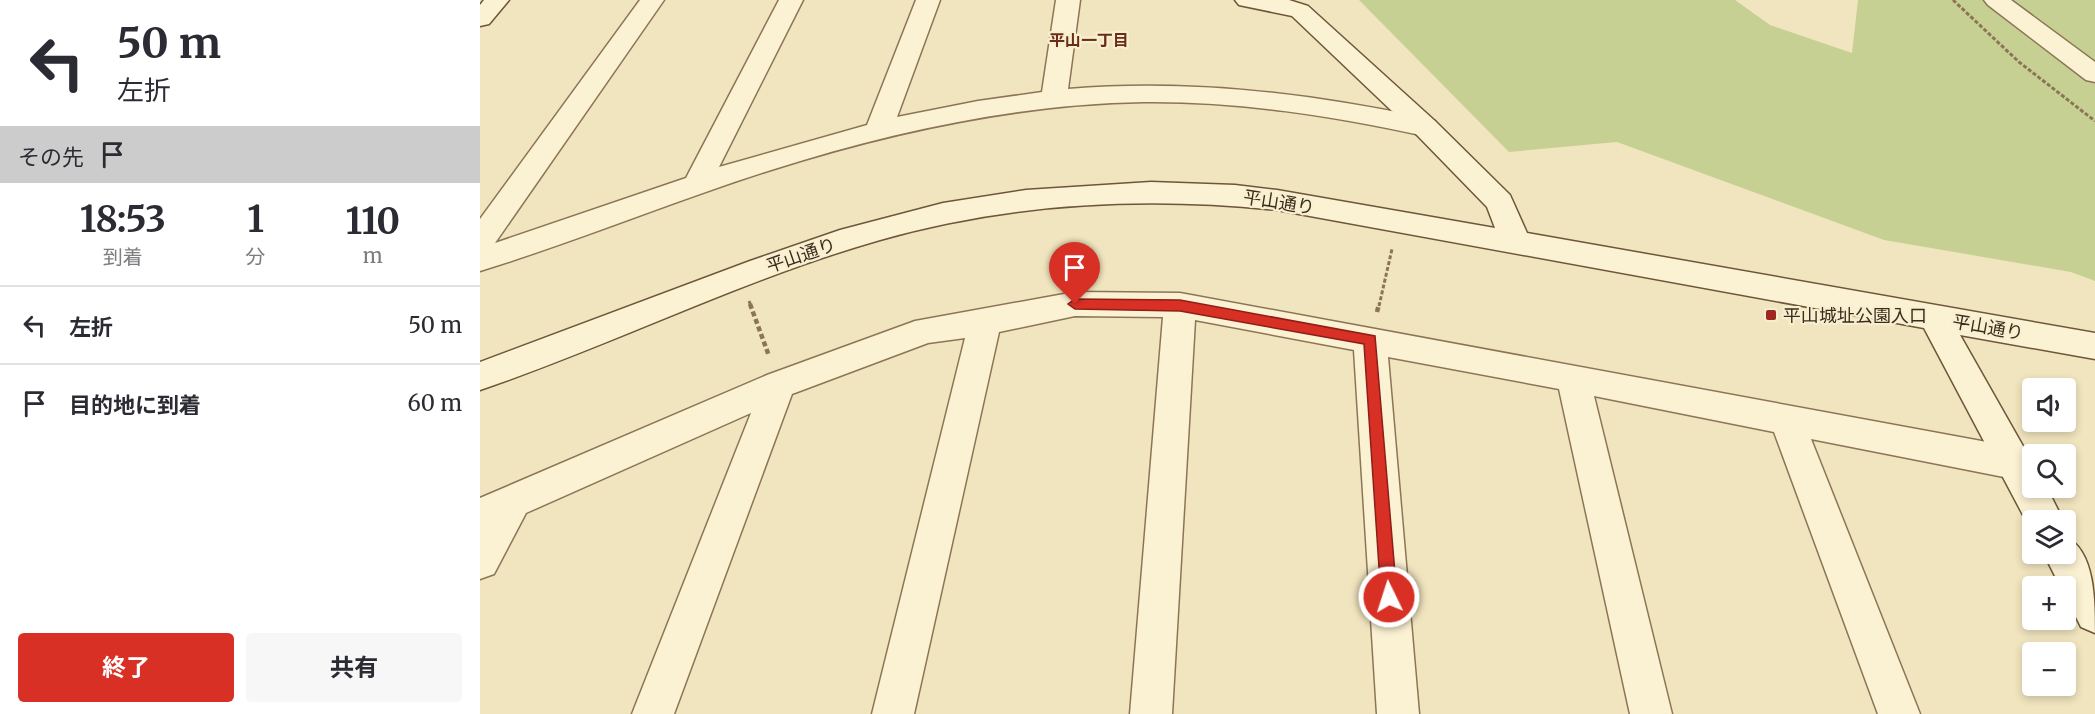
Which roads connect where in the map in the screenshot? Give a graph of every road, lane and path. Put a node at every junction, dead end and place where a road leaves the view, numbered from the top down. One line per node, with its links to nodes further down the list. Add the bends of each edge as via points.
1 (497, 0): 9 (street)
2 (652, 0): 17 (street)
3 (792, 0): 15 (street)
4 (928, 0): 14 (street)
5 (1068, 0): 11 (street)
6 (1247, 0): 13 (street, via 1300,11)
7 (1953, 0): 12 (path, via 2019,62)
8 (1996, 0): 10 (street)
9 (480, 19)
10 (2095, 74)
11 (1053, 99): 13 (street, via 1229,96 1365,113); 14 (street)
12 (2095, 121)
13 (1425, 127): 18 (street, via 1500,202)
14 (879, 129): 15 (street, via 806,148)
15 (696, 185): 19 (street)
16 (1398, 222): 18 (street, 平山通り); 20 (street, 平山通り, via 1235,195 1152,191 1061,196 930,217 849,238); 24 (path)
17 (480, 241)
18 (1516, 243): 22 (street, 平山通り)
19 (480, 260)
20 (740, 276): 26 (street, 平山通り); 28 (path)
21 (1180, 305): 23 (street, via 1075,304); 24 (street); 38 (street)
22 (1934, 317): 25 (street, 平山通り); 30 (street)
23 (985, 322): 28 (street, via 926,330); 37 (street)
24 (1370, 340): 27 (street); 39 (street)
25 (2095, 346)
26 (480, 376)
27 (1573, 378): 29 (street); 40 (street)
28 (779, 385): 31 (street); 36 (street)
29 (1787, 421): 30 (street); 41 (street)
30 (2014, 463): 32 (street)
31 (496, 509): 33 (street)
32 (2040, 510)
33 (480, 561)
34 (2068, 564): 35 (street)
35 (2095, 613)
36 (653, 714)
37 (893, 714)
38 (1151, 714)
39 (1398, 714)
40 (1651, 714)
41 (1899, 714)

